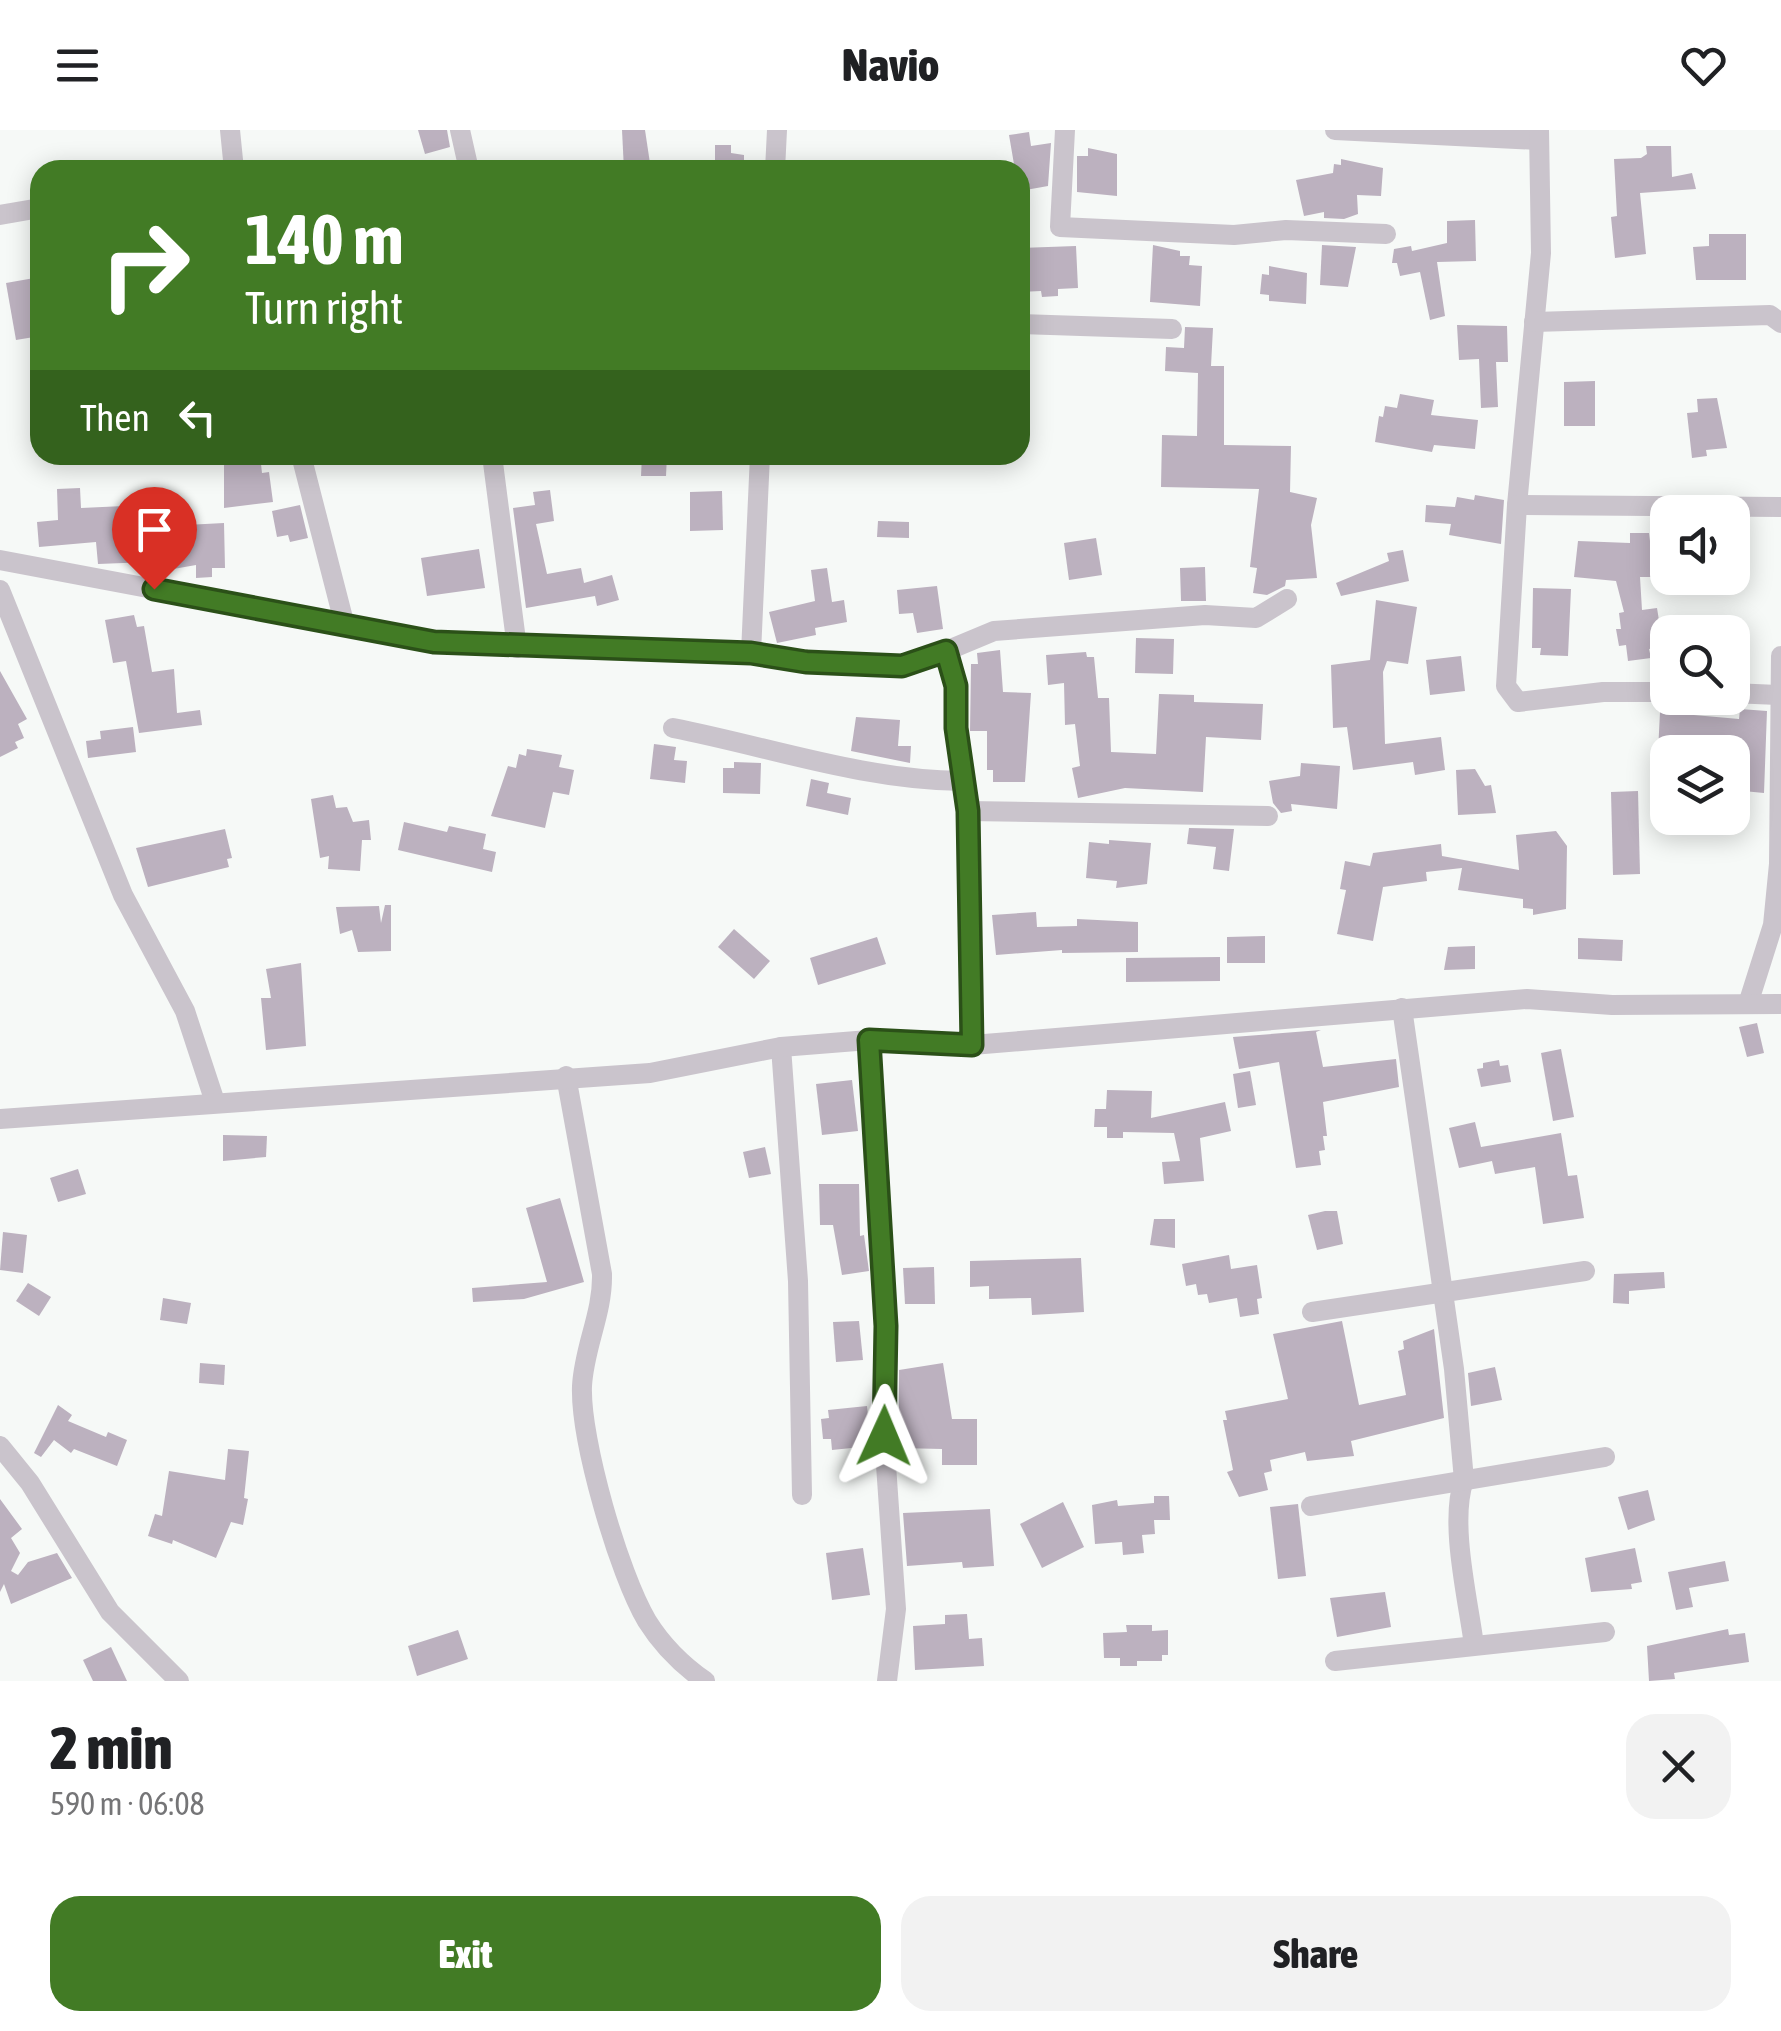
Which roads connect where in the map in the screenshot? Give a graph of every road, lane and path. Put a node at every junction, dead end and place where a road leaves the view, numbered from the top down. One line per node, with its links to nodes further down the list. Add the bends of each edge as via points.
1 (230, 130): 7 (street)
2 (460, 130): 8 (street)
3 (777, 130): 9 (street)
4 (1065, 130): 12 (street, via 1060,227 1234,236 1286,230)
5 (1335, 130): 6 (street)
6 (1539, 135): 13 (street, via 1541,253)
7 (233, 160)
8 (467, 160)
9 (776, 160)
10 (30, 210): 11 (street)
11 (0, 215)
12 (1386, 234)
13 (1534, 322): 15 (street, via 1770,315); 20 (street)
14 (1030, 324): 16 (street)
15 (1781, 324)
16 (1172, 329)
17 (304, 465): 25 (street)
18 (493, 465): 26 (street)
19 (760, 465): 28 (street)
20 (1517, 504): 21 (street); 30 (street, via 1504,670 1511,696 1518,702)
21 (1781, 507)
22 (0, 560): 25 (street)
23 (0, 590): 44 (street, via 123,894 185,1010)
24 (1287, 599): 27 (street, via 1256,618 1205,615 994,631)
25 (346, 626): 26 (street)
26 (517, 648): 28 (street)
27 (946, 651): 28 (street, via 902,666); 34 (street, via 956,686)
28 (751, 653)
29 (1781, 656): 32 (street)
30 (1650, 692)
31 (1750, 693): 32 (street)
32 (1778, 695): 37 (street, via 1773,925)
33 (673, 728): 34 (street, via 837,767)
34 (962, 781): 35 (street)
35 (968, 811): 36 (street); 41 (street)
36 (1268, 816)
37 (1748, 1004): 38 (street); 39 (street, via 1527,999)
38 (1781, 1004)
39 (1402, 1008): 41 (street); 47 (street)
40 (869, 1040): 41 (street); 42 (street); 59 (street, via 896,1609)
41 (972, 1045)
42 (781, 1048): 43 (street, via 650,1073); 52 (street, via 798,1281)
43 (566, 1076): 44 (street, via 426,1092); 58 (street, via 602,1274 582,1386 584,1429 646,1620 678,1662)
44 (215, 1102): 45 (street)
45 (0, 1119)
46 (1585, 1271): 47 (street)
47 (1441, 1293): 48 (street); 51 (street)
48 (1312, 1312)
49 (0, 1446): 57 (street, via 110,1612)
50 (1605, 1457): 51 (street)
51 (1464, 1480): 53 (street); 55 (street, via 1458,1496)
52 (802, 1495)
53 (1312, 1506)
54 (1605, 1632): 55 (street)
55 (1474, 1645): 56 (street)
56 (1336, 1661)
57 (179, 1681)
58 (705, 1681)
59 (887, 1681)

